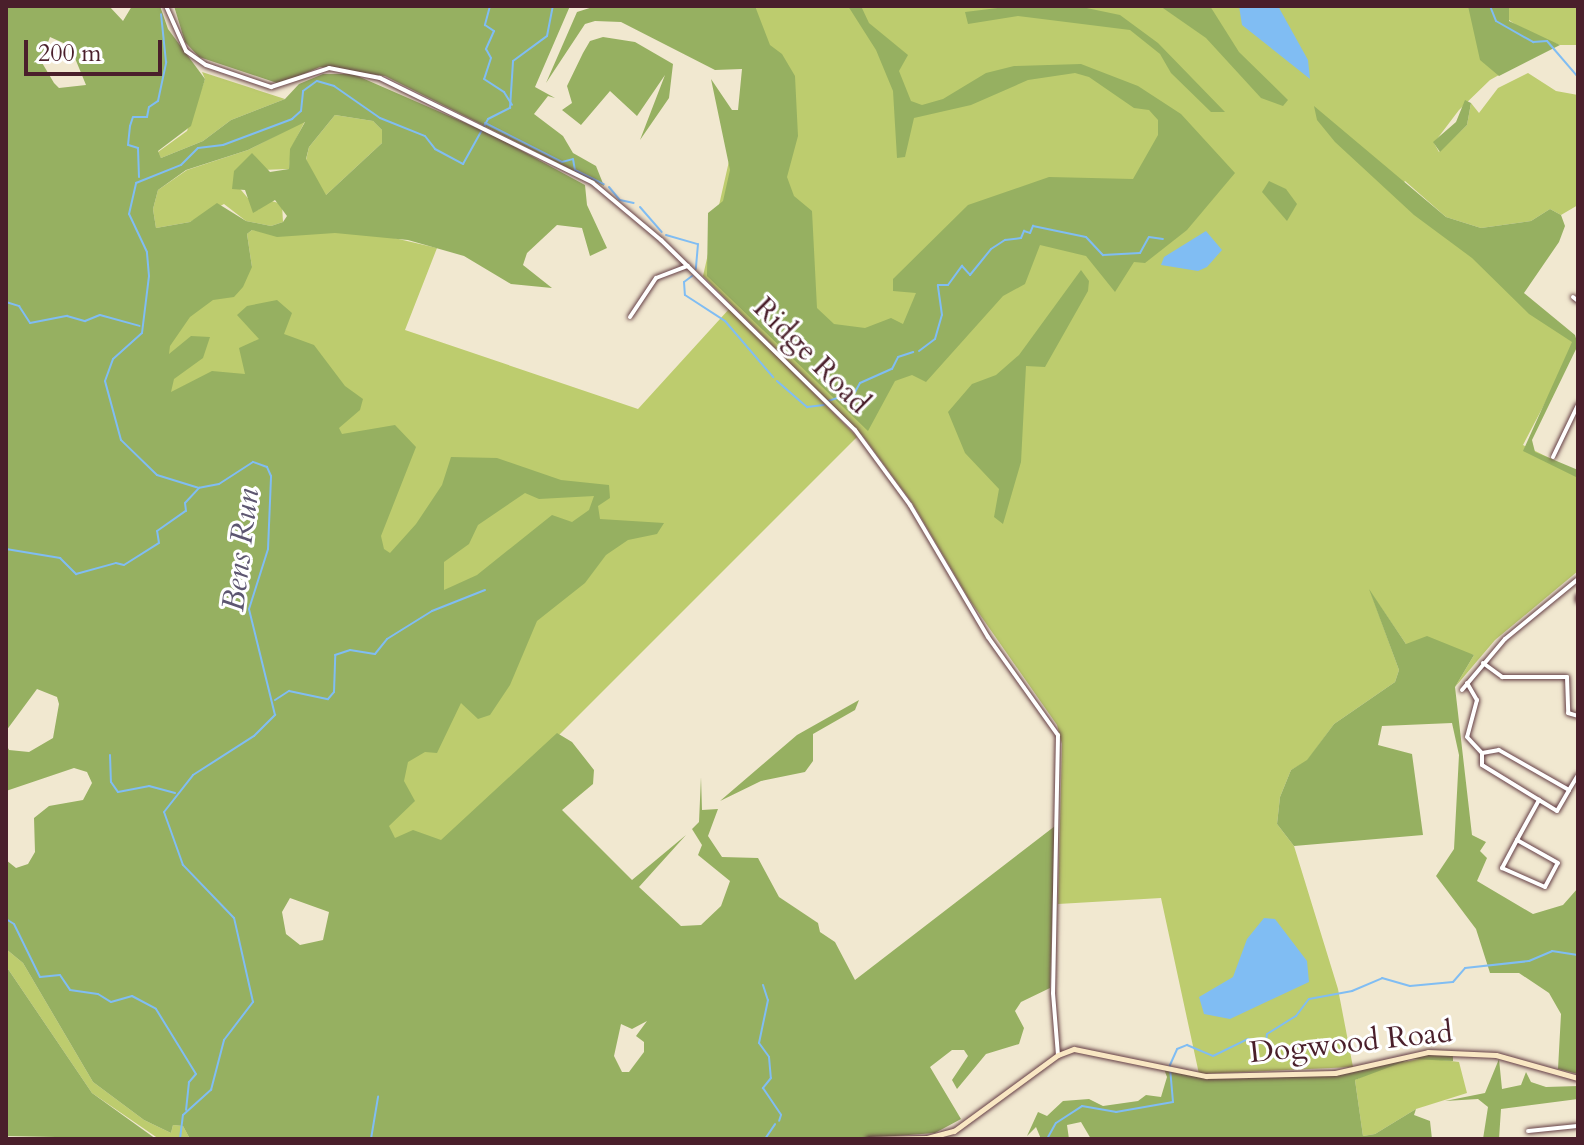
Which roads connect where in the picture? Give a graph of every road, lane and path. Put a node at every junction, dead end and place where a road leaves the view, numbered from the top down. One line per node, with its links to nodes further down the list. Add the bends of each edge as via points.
1 (166, 6): 2 (street, Ridge Road, via 186,51 206,65 271,87 329,68 365,74 603,188)
2 (688, 266): 3 (street, via 656,278); 16 (street, Ridge Road, via 855,430 910,505 988,637 1056,729 1053,993)
3 (630, 317)
4 (1578, 405): 5 (street)
5 (1553, 457)
6 (1578, 579): 7 (street)
7 (1483, 663): 8 (street); 10 (street, via 1502,677 1567,677 1568,713)
8 (1467, 683): 9 (street); 11 (street, via 1477,700 1468,741)
9 (1462, 690)
10 (1578, 716)
11 (1482, 753): 13 (street, via 1499,750); 14 (street, via 1485,769)
12 (1578, 775): 13 (street)
13 (1569, 790): 14 (street, via 1557,811)
14 (1539, 800): 15 (street)
15 (1517, 840): 15 (street, via 1502,868 1545,887 1558,863)
16 (1058, 1055): 17 (street, Dogwood Road, via 1083,1049 1213,1077 1317,1074 1428,1052 1496,1055); 20 (street, via 954,1131 927,1138)
17 (1578, 1078)
18 (1578, 1126): 19 (street)
19 (1528, 1131)
20 (868, 1139)

